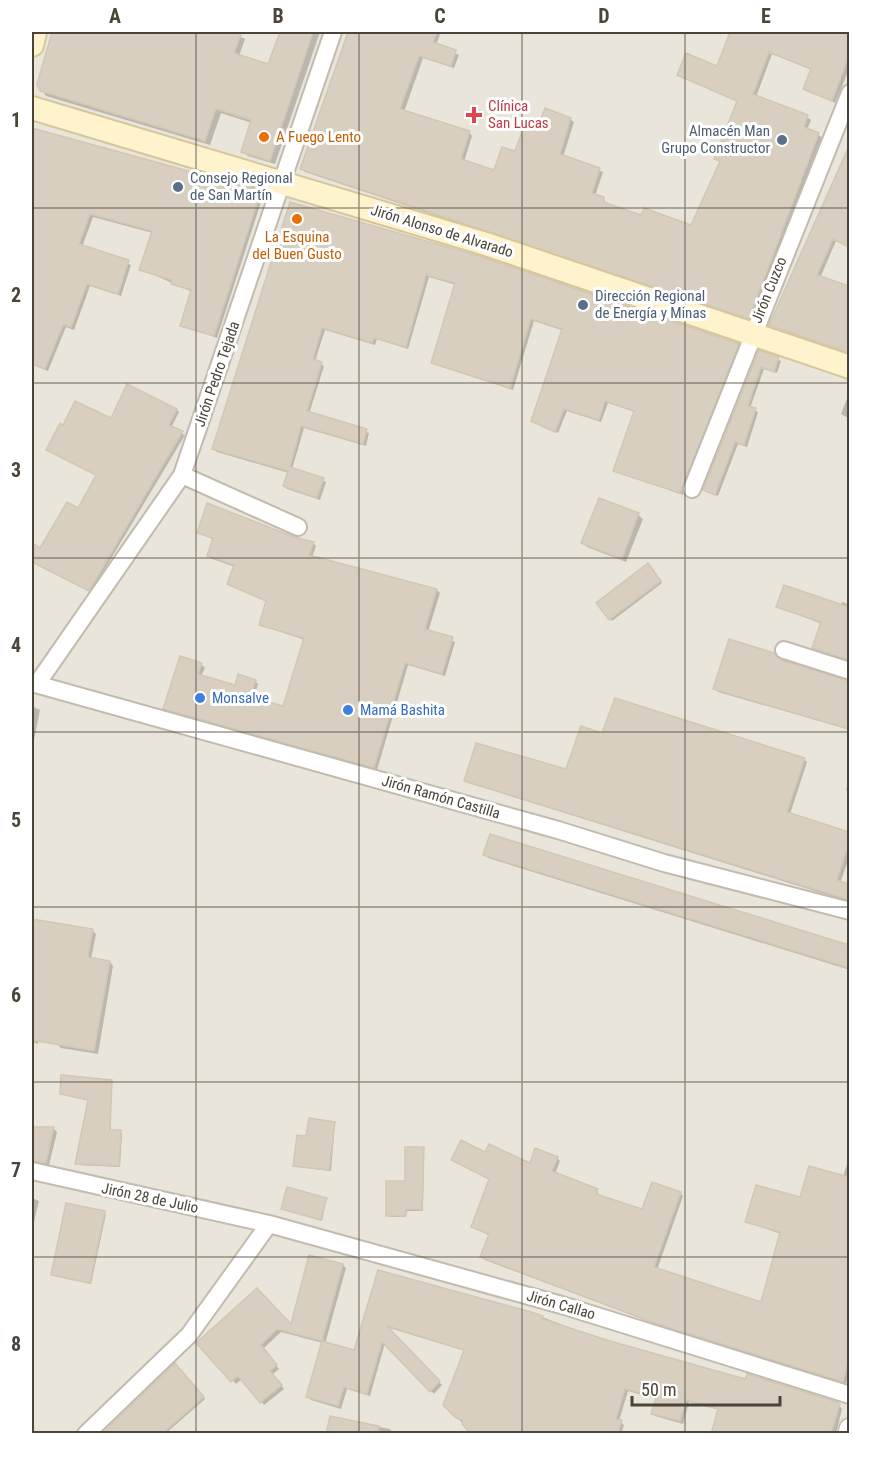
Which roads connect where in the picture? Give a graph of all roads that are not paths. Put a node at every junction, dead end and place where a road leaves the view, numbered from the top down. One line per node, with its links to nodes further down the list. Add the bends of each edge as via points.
1 (35, 32): 3 (main road)
2 (333, 32): 6 (street, Jirón Pedro Tejada)
3 (32, 45)
4 (849, 93): 7 (street, Jirón Cuzco)
5 (32, 108): 6 (main road, Jirón Alonso de Alvarado)
6 (284, 182): 7 (main road, Jirón Alonso de Alvarado); 9 (street, Jirón Pedro Tejada)
7 (752, 332): 8 (main road, Jirón Alonso de Alvarado); 10 (street, Jirón Cuzco)
8 (849, 367)
9 (182, 475): 11 (street); 14 (street, Jirón Pedro Tejada)
10 (692, 489)
11 (298, 527)
12 (784, 650): 13 (street)
13 (849, 671)
14 (34, 684): 15 (street, Jirón Ramón Castilla, via 664,863)
15 (849, 911)
16 (32, 1171): 17 (street, Jirón 28 de Julio)
17 (269, 1224): 18 (street, Jirón Callao, via 565,1306); 20 (street, via 189,1335)
18 (849, 1395)
19 (849, 1429): 21 (street)
20 (86, 1434)
21 (849, 1434)

